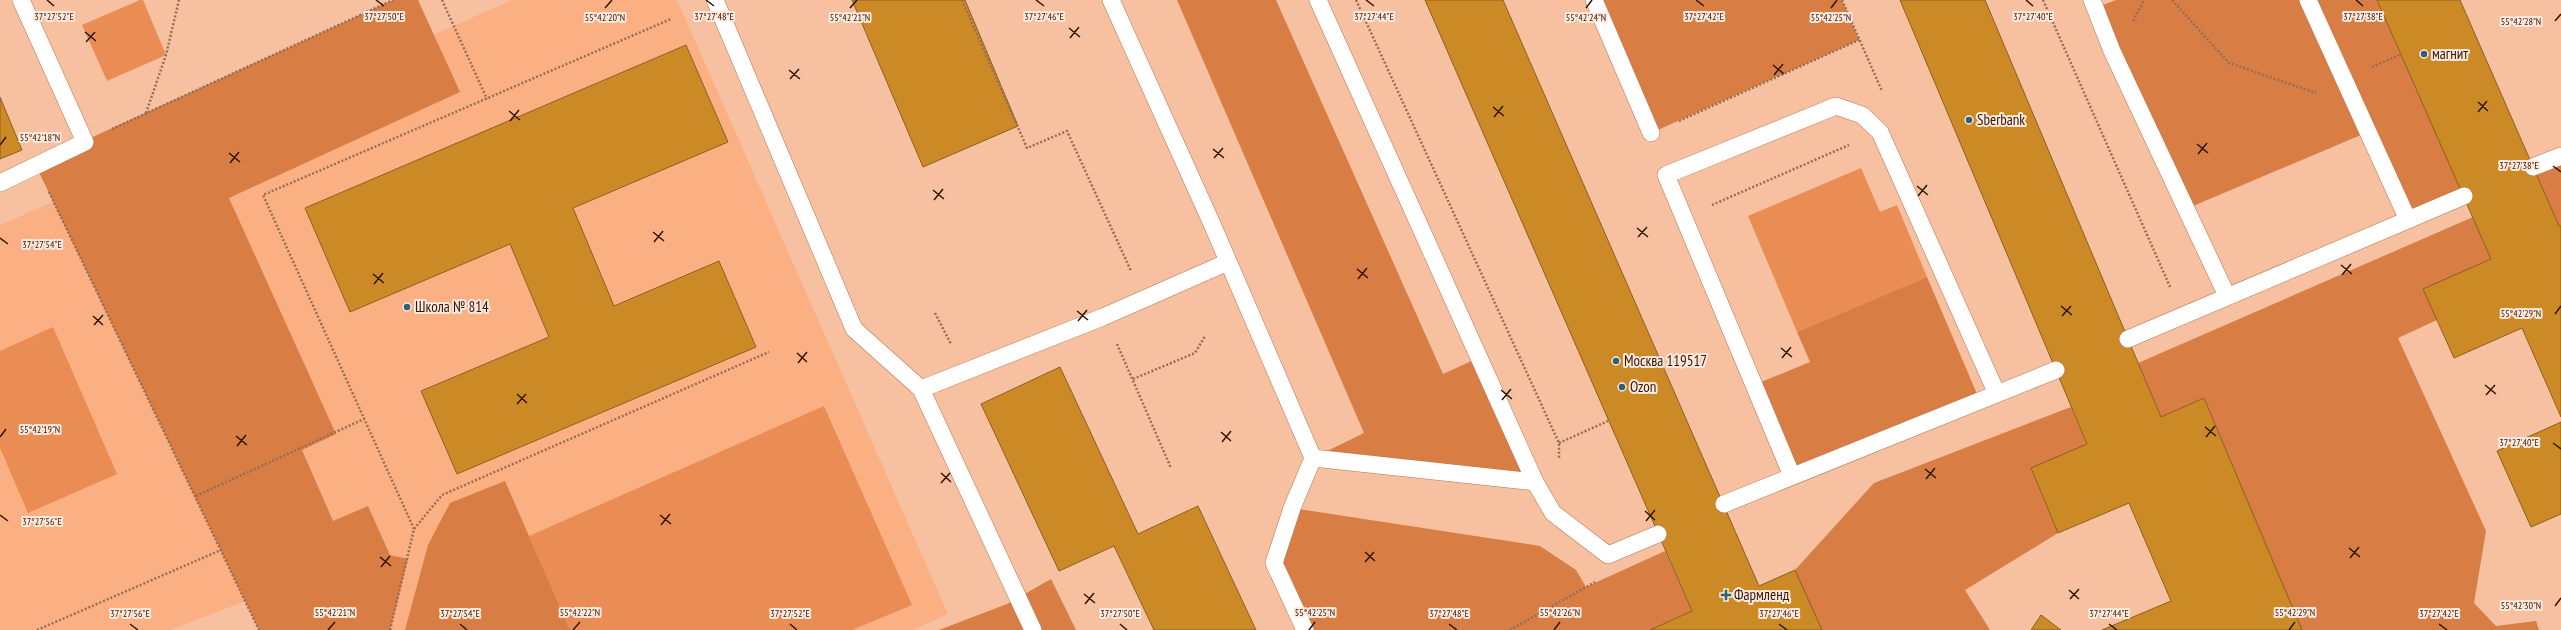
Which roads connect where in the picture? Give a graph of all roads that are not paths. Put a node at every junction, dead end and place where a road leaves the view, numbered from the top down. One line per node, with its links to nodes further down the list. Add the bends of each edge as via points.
1 (21, 0): 11 (lane, via 85,142)
2 (715, 0): 18 (lane, via 854,329)
3 (1111, 0): 14 (lane)
4 (1318, 0): 22 (lane)
5 (1594, 0): 8 (lane)
6 (2092, 0): 15 (lane, via 2112,51)
7 (2308, 0): 13 (lane)
8 (1651, 133)
9 (2561, 156): 10 (lane)
10 (2533, 167)
11 (0, 182)
12 (2464, 196): 13 (lane)
13 (2408, 220): 15 (lane)
14 (1228, 262): 18 (lane, via 1103,317); 20 (lane)
15 (2227, 296): 16 (lane)
16 (2128, 340)
17 (2056, 370): 19 (lane)
18 (921, 389): 25 (lane)
19 (1997, 394): 21 (lane); 21 (lane, via 1880,132 1862,115 1836,106 1666,175)
20 (1313, 458): 22 (lane); 26 (lane, via 1292,508 1274,563)
21 (1792, 476): 23 (lane)
22 (1535, 482): 24 (lane, via 1553,513 1608,555)
23 (1724, 504)
24 (1658, 534)
25 (1033, 630)
26 (1305, 630)

